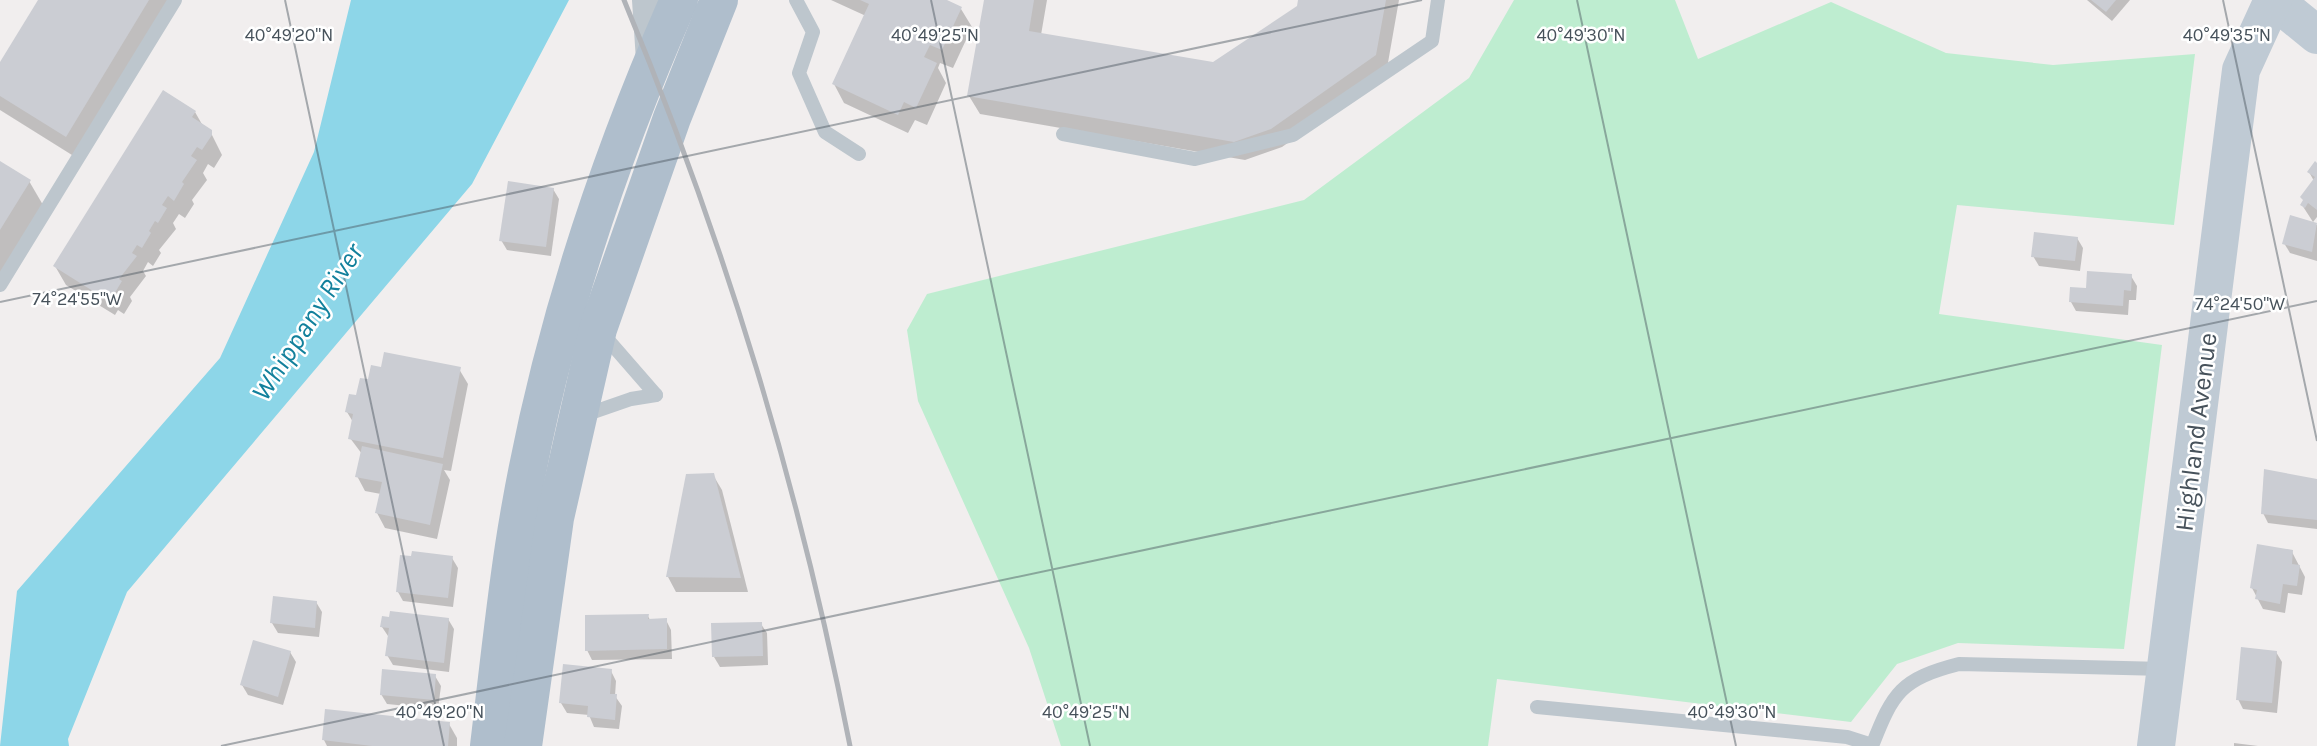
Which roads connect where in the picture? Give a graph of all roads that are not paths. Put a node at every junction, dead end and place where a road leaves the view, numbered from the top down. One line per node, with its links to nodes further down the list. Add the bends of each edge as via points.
1 (175, 0): 12 (lane)
2 (646, 0): 9 (street)
3 (678, 0): 9 (main road)
4 (719, 0): 13 (main road)
5 (796, 0): 11 (lane, via 813,32 799,73 825,132)
6 (1438, 0): 10 (lane, via 1432,41 1293,135 1195,159)
7 (2274, 0): 8 (street); 15 (street, Highland Avenue, via 2241,70)
8 (2317, 35)
9 (650, 64): 18 (main road, via 562,326 535,435 514,546)
10 (1062, 134)
11 (859, 153)
12 (0, 285)
13 (598, 329): 14 (main road); 14 (lane, via 656,395)
14 (578, 418): 19 (main road, via 555,519)
15 (2166, 669): 17 (lane, via 1959,664 1937,669 1895,695); 20 (street, Highland Avenue)
16 (1537, 706): 17 (lane, via 1847,737)
17 (1872, 745)
18 (489, 746)
19 (523, 746)
20 (2156, 746)

